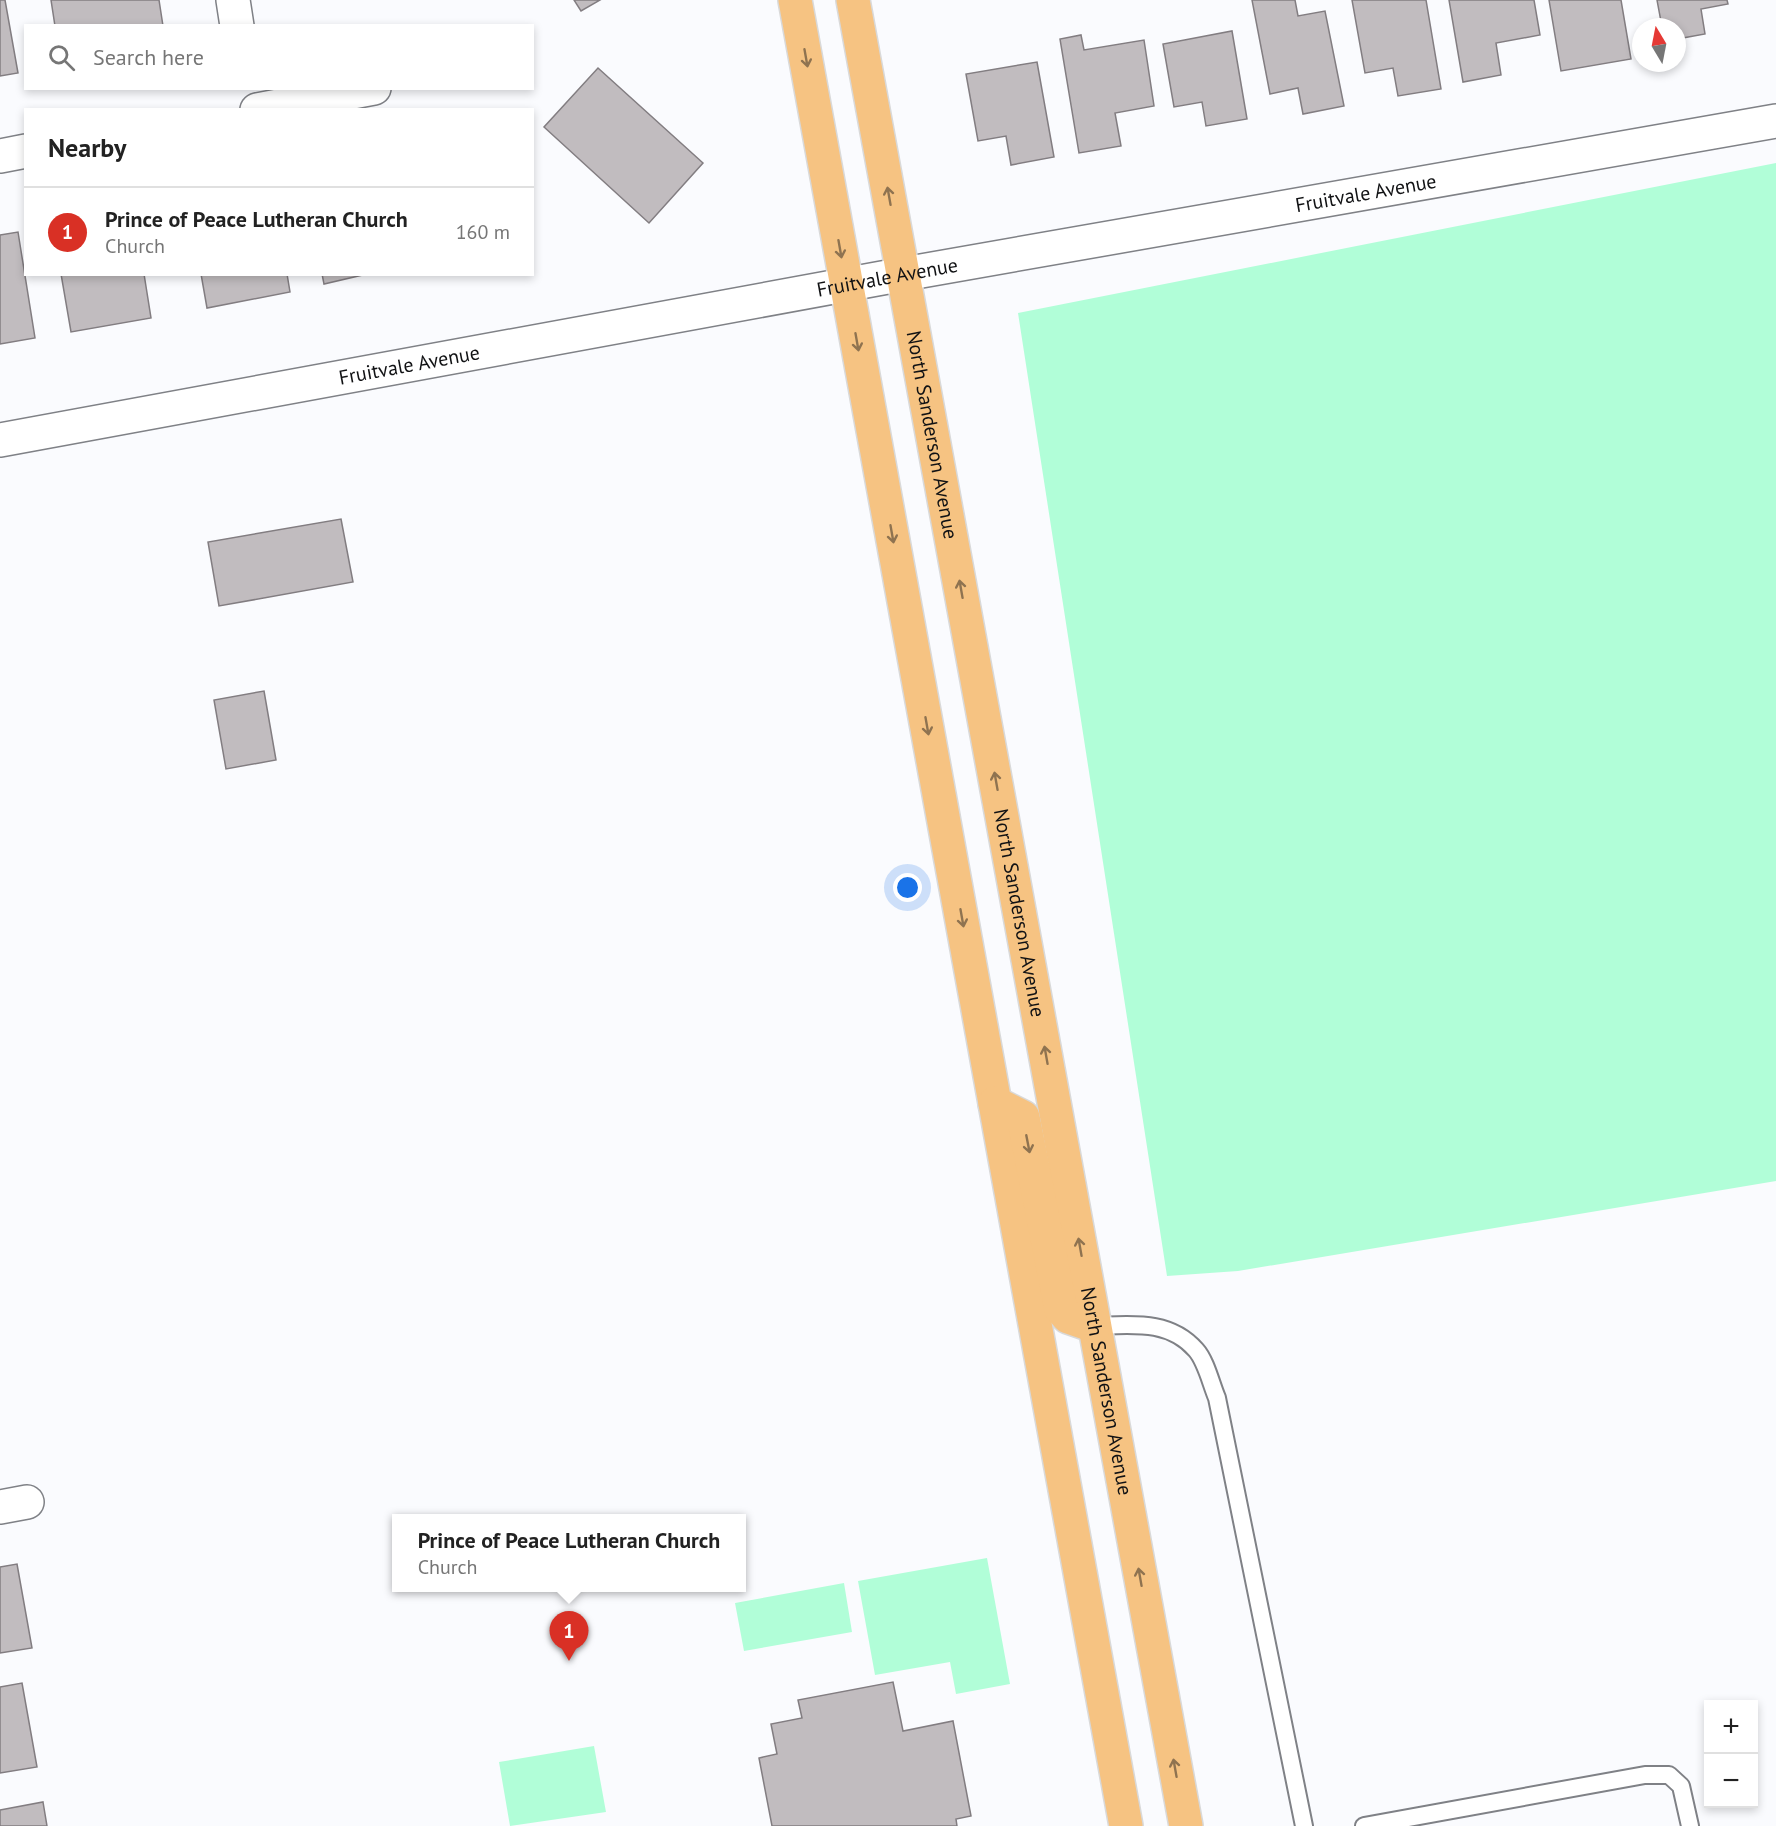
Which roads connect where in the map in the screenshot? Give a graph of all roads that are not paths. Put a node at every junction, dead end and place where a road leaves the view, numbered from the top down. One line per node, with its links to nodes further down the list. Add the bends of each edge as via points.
1 (233, 0): 4 (street)
2 (795, 0): 13 (highway, one-way to 13)
3 (853, 0): 12 (highway, North Sanderson Avenue, one-way to 3)
4 (237, 24)
5 (248, 90): 7 (street)
6 (363, 90): 8 (street)
7 (252, 108)
8 (268, 108)
9 (1776, 121): 12 (street, Fruitvale Avenue)
10 (24, 151): 11 (street)
11 (0, 156)
12 (904, 274): 13 (street, Fruitvale Avenue); 16 (highway, North Sanderson Avenue, one-way to 12)
13 (847, 285): 14 (street, Fruitvale Avenue); 15 (highway, one-way to 15)
14 (0, 440)
15 (995, 1103): 16 (highway, one-way to 16, via 1023,1117 1061,1309 1068,1317); 18 (highway)
16 (1095, 1326): 19 (highway, North Sanderson Avenue, one-way to 16); 20 (lane, via 1150,1324 1174,1332 1197,1351 1217,1398)
17 (1437, 1819): 21 (lane); 22 (lane, via 1645,1775 1669,1775 1681,1786)
18 (1126, 1826)
19 (1185, 1826)
20 (1304, 1826)
21 (1364, 1826)
22 (1690, 1826)

